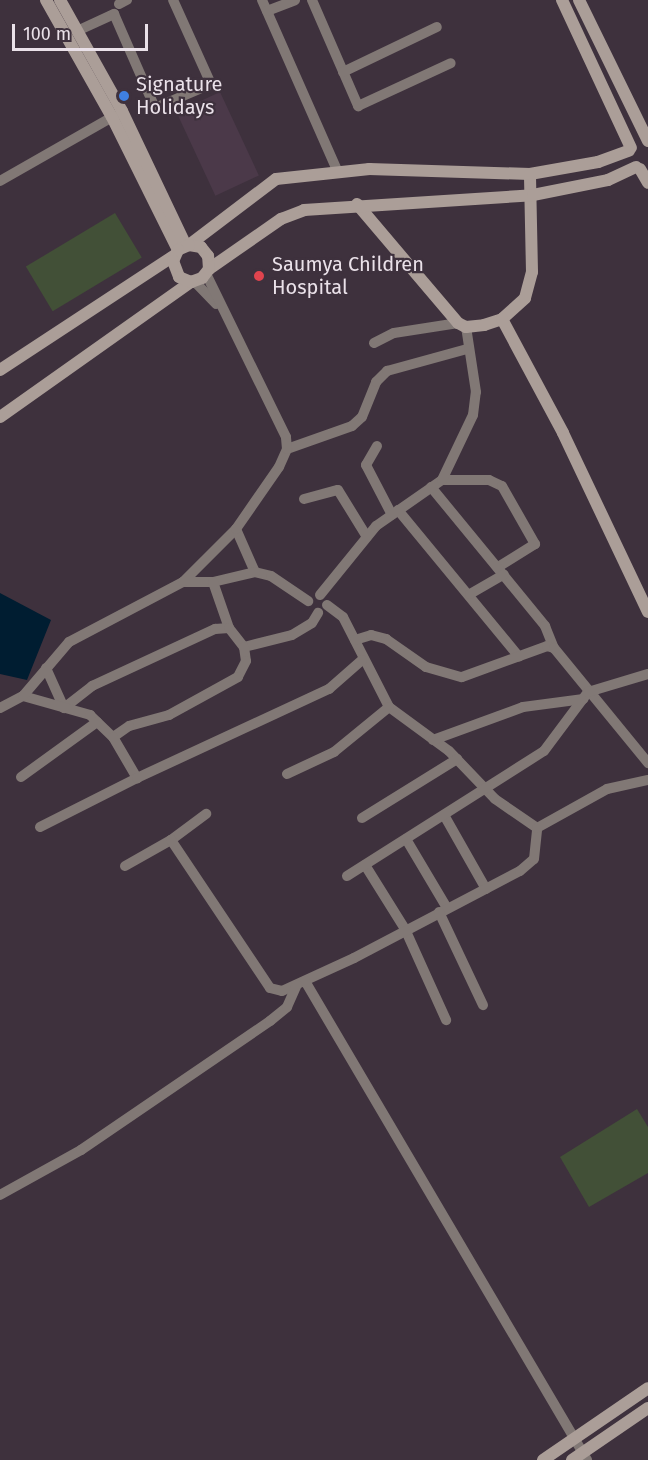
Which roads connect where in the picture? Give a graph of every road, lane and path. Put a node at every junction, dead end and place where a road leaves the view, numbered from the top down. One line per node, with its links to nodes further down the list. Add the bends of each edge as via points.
1 (46, 0): 13 (street)
2 (60, 0): 10 (street)
3 (173, 0): 10 (street, via 211,84 155,108 114,14)
4 (295, 0): 8 (street)
5 (312, 0): 12 (street)
6 (562, 0): 15 (street)
7 (579, 0): 14 (street)
8 (265, 5): 17 (street)
9 (437, 27): 12 (street)
10 (77, 32): 13 (street)
11 (451, 63): 12 (street, via 358,106)
12 (343, 72)
13 (117, 114): 19 (street); 23 (street)
14 (648, 142): 15 (street, via 639,142)
15 (630, 150): 16 (street); 18 (street, via 598,162)
16 (641, 168): 20 (street); 21 (street, via 608,180)
17 (338, 172): 18 (street); 23 (street, via 276,179)
18 (530, 174): 21 (street)
19 (0, 181)
20 (648, 183)
21 (533, 195): 22 (street); 27 (street, via 532,272 525,298)
22 (357, 204): 24 (street, via 292,214); 28 (street)
23 (182, 249): 24 (street, via 205,251); 25 (street, via 176,273); 31 (street)
24 (208, 271): 25 (street); 26 (street)
25 (192, 282): 26 (street); 32 (street)
26 (220, 309): 34 (street, via 274,412)
27 (502, 319): 28 (street); 47 (street, via 563,434)
28 (462, 325): 29 (street, via 394,333); 30 (street)
29 (374, 344)
30 (466, 349): 34 (street, via 387,371 376,382 362,417 352,426); 35 (street, via 476,392 473,415)
31 (0, 370)
32 (0, 417)
33 (377, 446): 38 (street, via 366,465)
34 (287, 449): 39 (street)
35 (442, 480): 36 (street); 41 (street, via 489,480 502,486 535,544)
36 (432, 487): 38 (street); 41 (street)
37 (304, 499): 40 (street, via 338,490)
38 (395, 512): 40 (street); 45 (street)
39 (236, 530): 42 (street); 43 (street)
40 (367, 537): 46 (street)
41 (501, 570): 45 (street); 51 (street, via 545,627)
42 (255, 572): 44 (street); 46 (street, via 271,576 308,601 310,610)
43 (183, 582): 44 (street); 54 (street, via 79,636)
44 (213, 582): 48 (street)
45 (470, 594): 52 (street)
46 (322, 604): 49 (street, via 344,617); 50 (street, via 312,623 292,634)
47 (648, 612)
48 (229, 628): 50 (street); 60 (street, via 215,629 92,686)
49 (355, 640): 52 (street, via 371,635 386,639 426,668 462,677); 53 (street)
50 (244, 647): 62 (street, via 246,661 238,677 170,715 129,726)
51 (554, 648): 52 (street, via 547,646); 56 (street)
52 (519, 657)
53 (362, 660): 58 (street); 68 (street, via 329,689)
54 (46, 668): 57 (street); 60 (street)
55 (648, 674): 56 (street)
56 (585, 695): 63 (street, via 523,707); 65 (street); 70 (street, via 544,751)
57 (23, 696): 59 (street); 60 (street)
58 (389, 707): 63 (street); 66 (street, via 334,752)
59 (0, 708)
60 (64, 708): 61 (street, via 90,715)
61 (98, 722): 62 (street); 67 (street)
62 (113, 737): 68 (street)
63 (433, 740): 64 (street)
64 (457, 759): 70 (street); 73 (street)
65 (648, 763)
66 (287, 774)
67 (21, 777)
68 (136, 778): 74 (street)
69 (648, 780): 75 (street, via 607,789)
70 (486, 789): 72 (street); 75 (street)
71 (206, 814): 77 (street)
72 (444, 815): 76 (street); 81 (street)
73 (362, 819)
74 (40, 827)
75 (537, 828): 81 (street, via 534,859)
76 (406, 839): 78 (street); 82 (street)
77 (171, 840): 79 (street); 84 (street, via 270,988 282,991)
78 (365, 865): 80 (street); 83 (street)
79 (125, 866)
80 (347, 876)
81 (486, 889): 82 (street)
82 (443, 910): 83 (street); 85 (street)
83 (405, 929): 84 (street); 86 (street)
84 (301, 983): 87 (street, via 287,1007 270,1021 81,1150); 90 (street)
85 (483, 1005)
86 (446, 1020)
87 (0, 1194)
88 (648, 1388): 90 (street)
89 (648, 1408): 91 (street)
90 (574, 1438): 91 (street); 92 (street)
91 (580, 1458)
92 (543, 1460)

